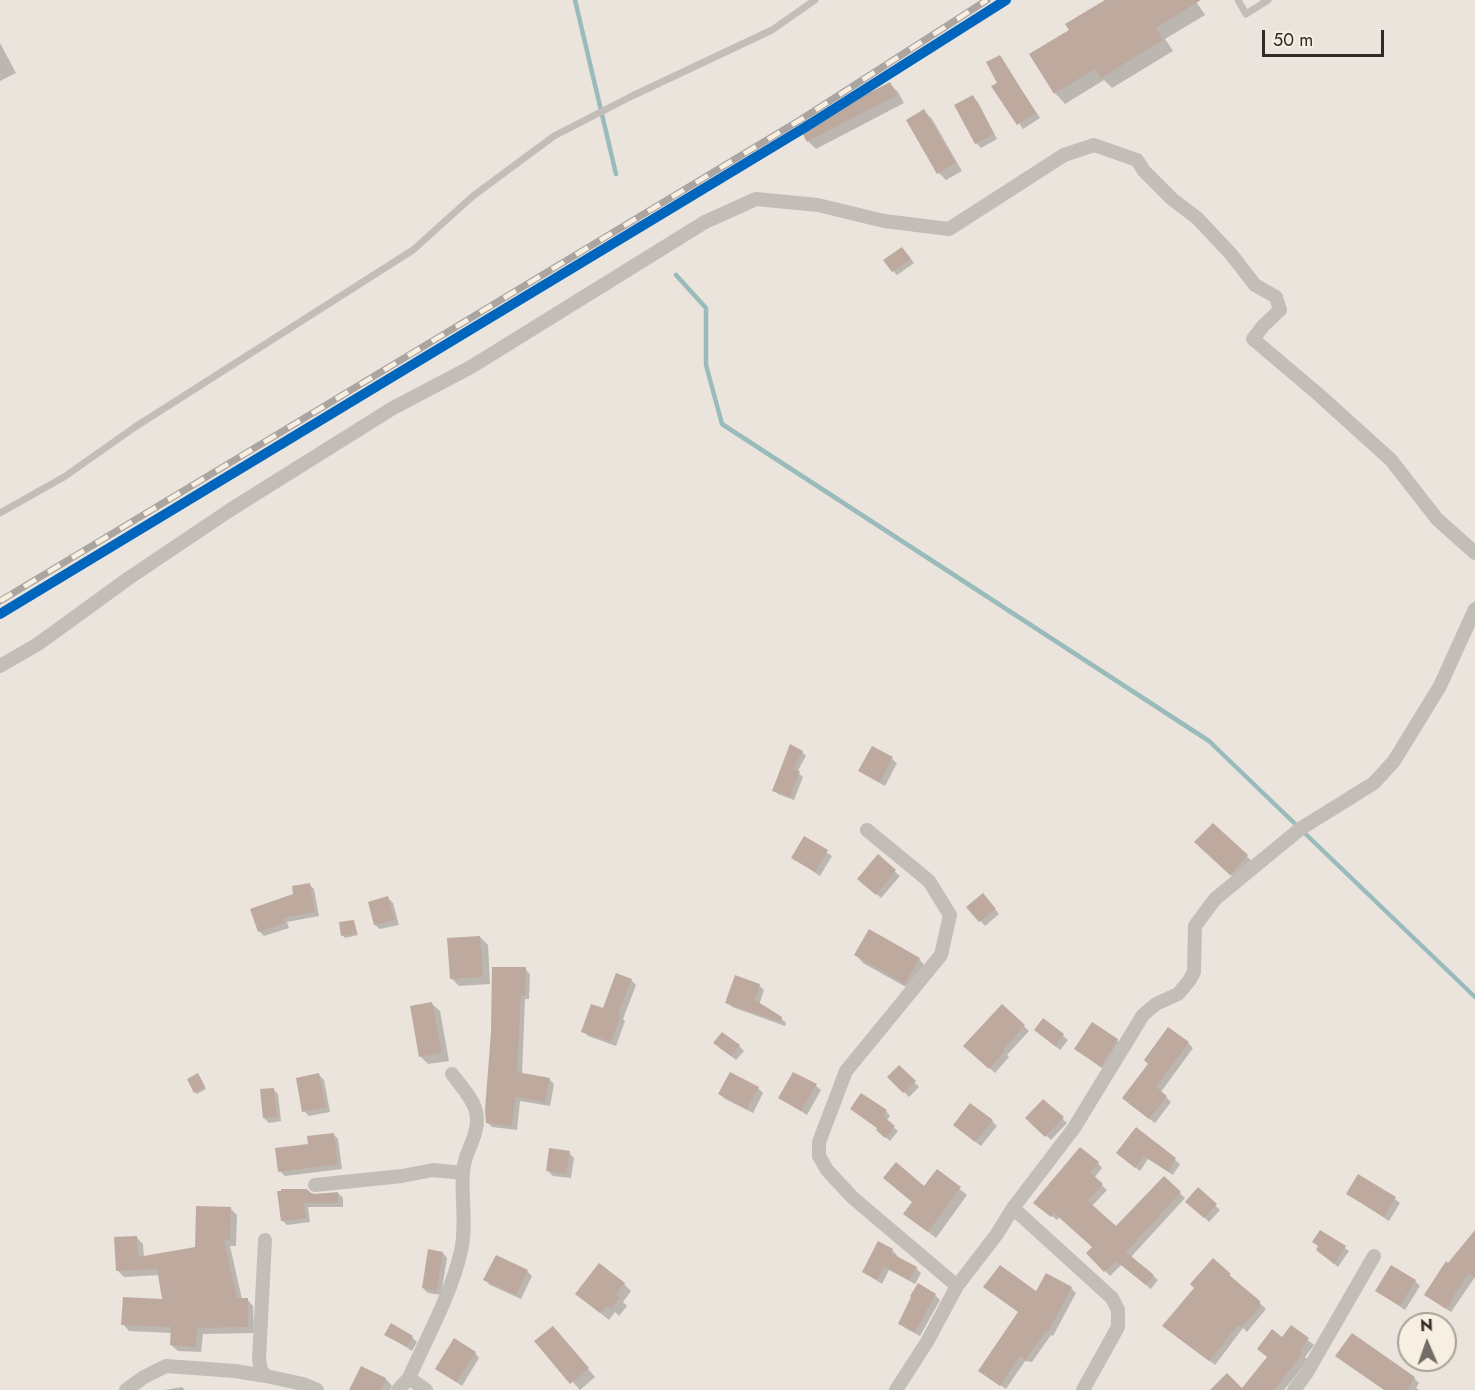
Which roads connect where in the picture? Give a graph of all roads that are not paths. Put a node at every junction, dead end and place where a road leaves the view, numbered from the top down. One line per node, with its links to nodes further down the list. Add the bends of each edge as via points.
1 (815, 0): 4 (lane, via 772,30 554,136 473,196 413,250 135,427 64,477)
2 (1238, 0): 3 (lane, via 1246,14)
3 (1268, 0)
4 (0, 513)
5 (1475, 553): 7 (street, via 1437,519 1391,460 1253,339 1280,310 1276,297 1255,285 1225,246 1172,199 1137,160 1094,145 1064,155 950,229 884,221 818,205 756,199 705,222 230,510 38,644)
6 (1475, 609): 12 (street, via 1440,686 1394,761 1374,783 1300,829 1215,899 1195,926 1194,972 1189,981 1178,994 1156,1004 1143,1016 1074,1128)
7 (0, 666)
8 (867, 830): 15 (street, via 929,881 950,915 941,955 846,1071 819,1142 819,1156 852,1197)
9 (452, 1074): 10 (street, via 478,1114)
10 (463, 1173): 11 (street, via 433,1170); 17 (street, via 461,1251)
11 (315, 1185)
12 (1013, 1208): 15 (street); 23 (street, via 1112,1298 1118,1310 1118,1326)
13 (265, 1240): 16 (street, via 259,1359)
14 (1374, 1256): 24 (street)
15 (957, 1286): 22 (street)
16 (266, 1376): 18 (street, via 166,1366); 19 (street)
17 (409, 1378): 20 (street); 21 (street)
18 (126, 1390)
19 (317, 1390)
20 (398, 1390)
21 (426, 1390)
22 (896, 1390)
23 (1083, 1390)
24 (1294, 1390)

